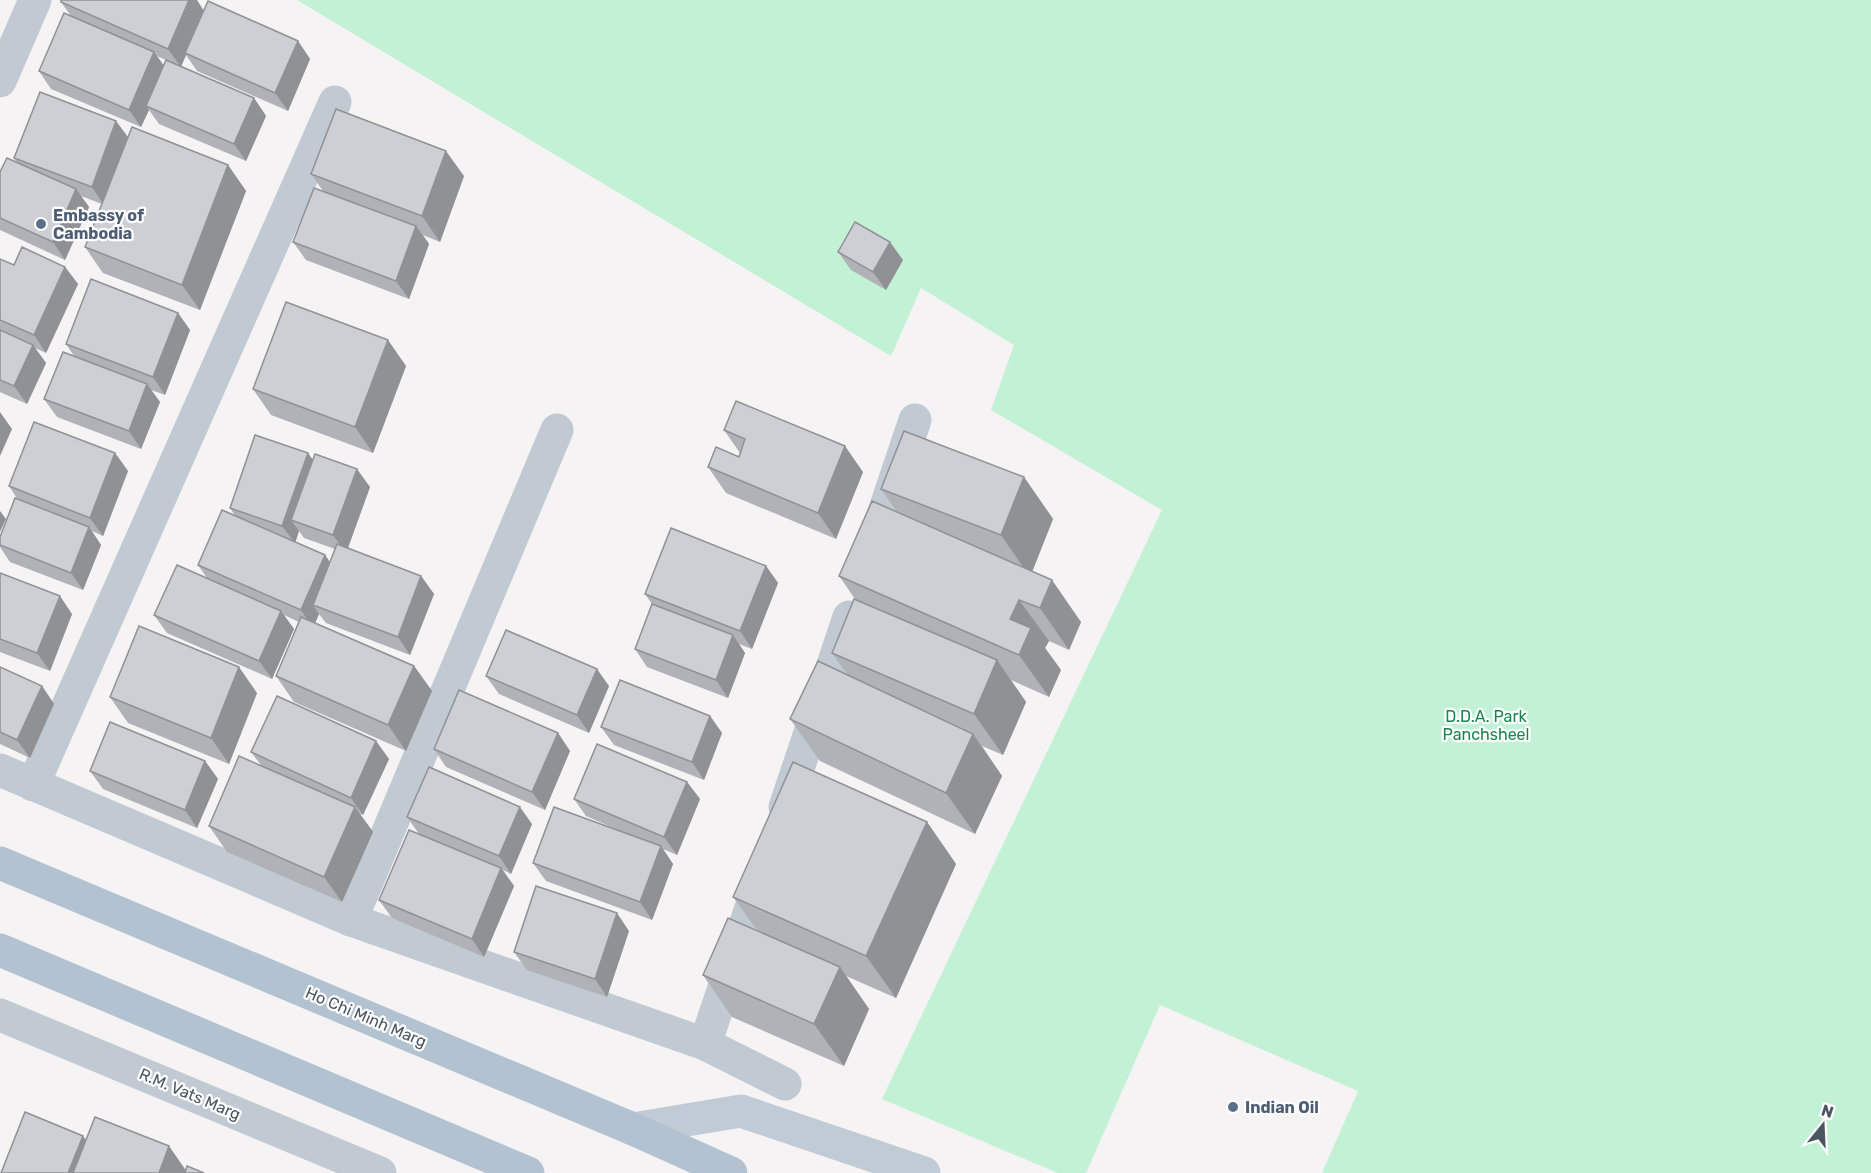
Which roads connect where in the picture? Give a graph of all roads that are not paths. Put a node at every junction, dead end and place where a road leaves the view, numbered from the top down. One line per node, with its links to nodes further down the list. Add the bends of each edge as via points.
1 (35, 0): 2 (street)
2 (0, 81)
3 (335, 102): 7 (street)
4 (915, 420): 12 (street)
5 (557, 430): 9 (street)
6 (0, 770): 7 (street)
7 (33, 785): 9 (street)
8 (0, 863): 14 (main road, Ho Chi Minh Marg)
9 (351, 920): 12 (street)
10 (0, 950): 16 (main road)
11 (0, 1015): 15 (street, R.M. Vats Marg)
12 (705, 1044): 13 (street)
13 (785, 1084)
14 (633, 1129): 17 (main road, Ho Chi Minh Marg); 18 (street, via 741,1110)
15 (380, 1173)
16 (528, 1173)
17 (731, 1173)
18 (924, 1173)

